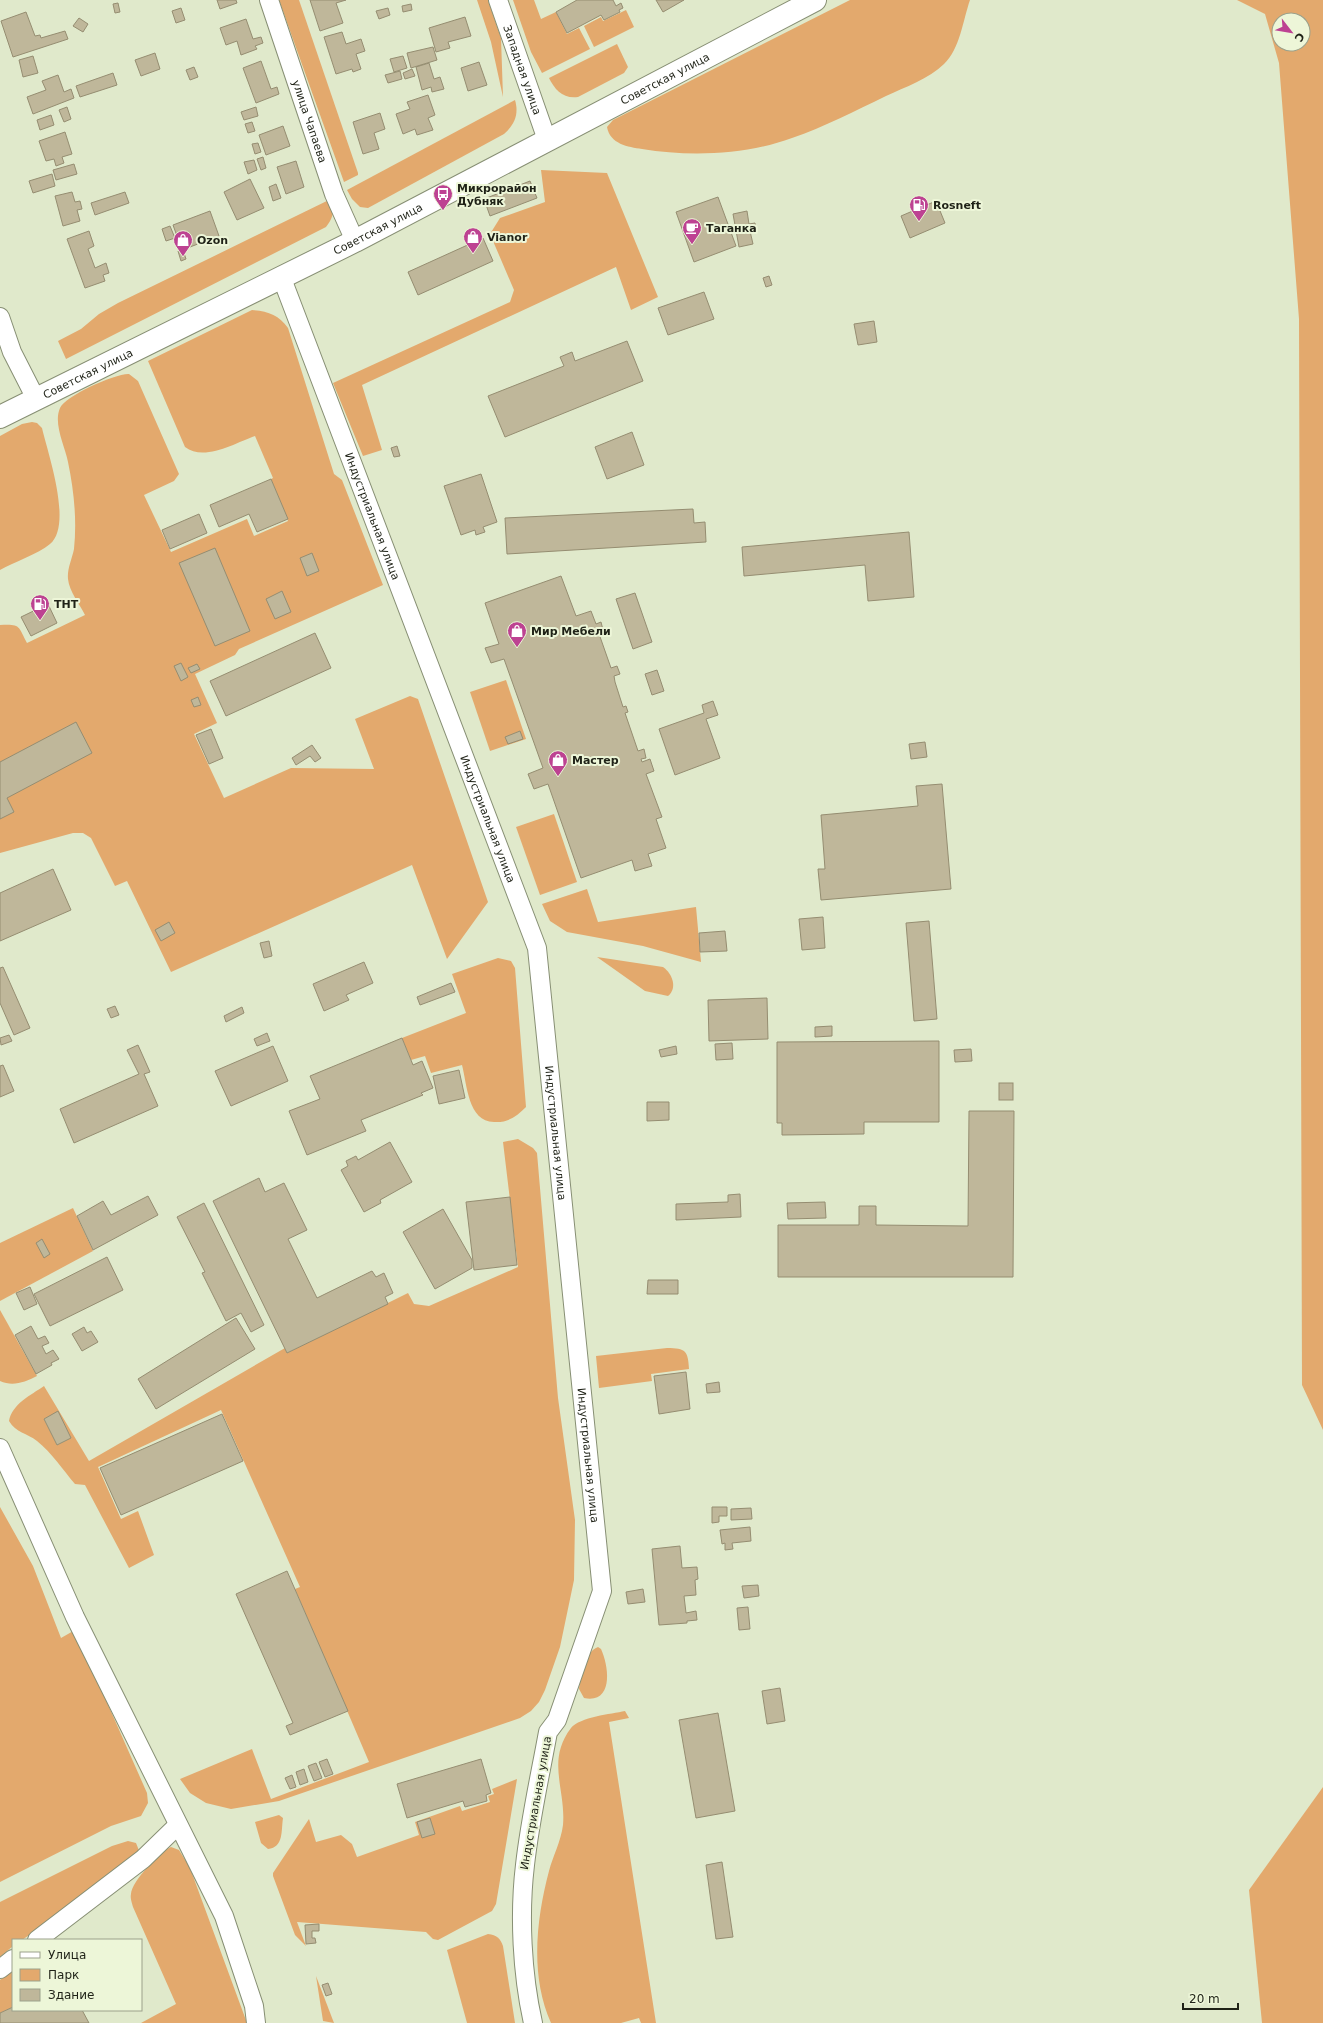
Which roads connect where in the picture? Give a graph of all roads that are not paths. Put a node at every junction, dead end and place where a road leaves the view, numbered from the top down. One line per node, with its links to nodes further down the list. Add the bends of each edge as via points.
1 (269, 0): 5 (street, улица Чапаева, via 334,194)
2 (498, 0): 4 (street, Западная улица)
3 (815, 0): 4 (main road, Советская улица)
4 (547, 140): 5 (main road, Советская улица)
5 (355, 241): 6 (main road, Советская улица)
6 (281, 276): 8 (main road, Советская улица); 16 (street, Индустриальная улица, via 537,948 602,1591 557,1720 548,1732 525,1865 522,1909 525,1975)
7 (0, 317): 8 (street, via 12,352)
8 (36, 399): 9 (main road, Советская улица)
9 (0, 417)
10 (0, 1448): 11 (street, via 75,1617)
11 (178, 1825): 12 (street, via 143,1859); 15 (street, via 224,1916 254,2006)
12 (38, 1939)
13 (12, 1960): 14 (street)
14 (0, 1969)
15 (256, 2023)
16 (533, 2023)

